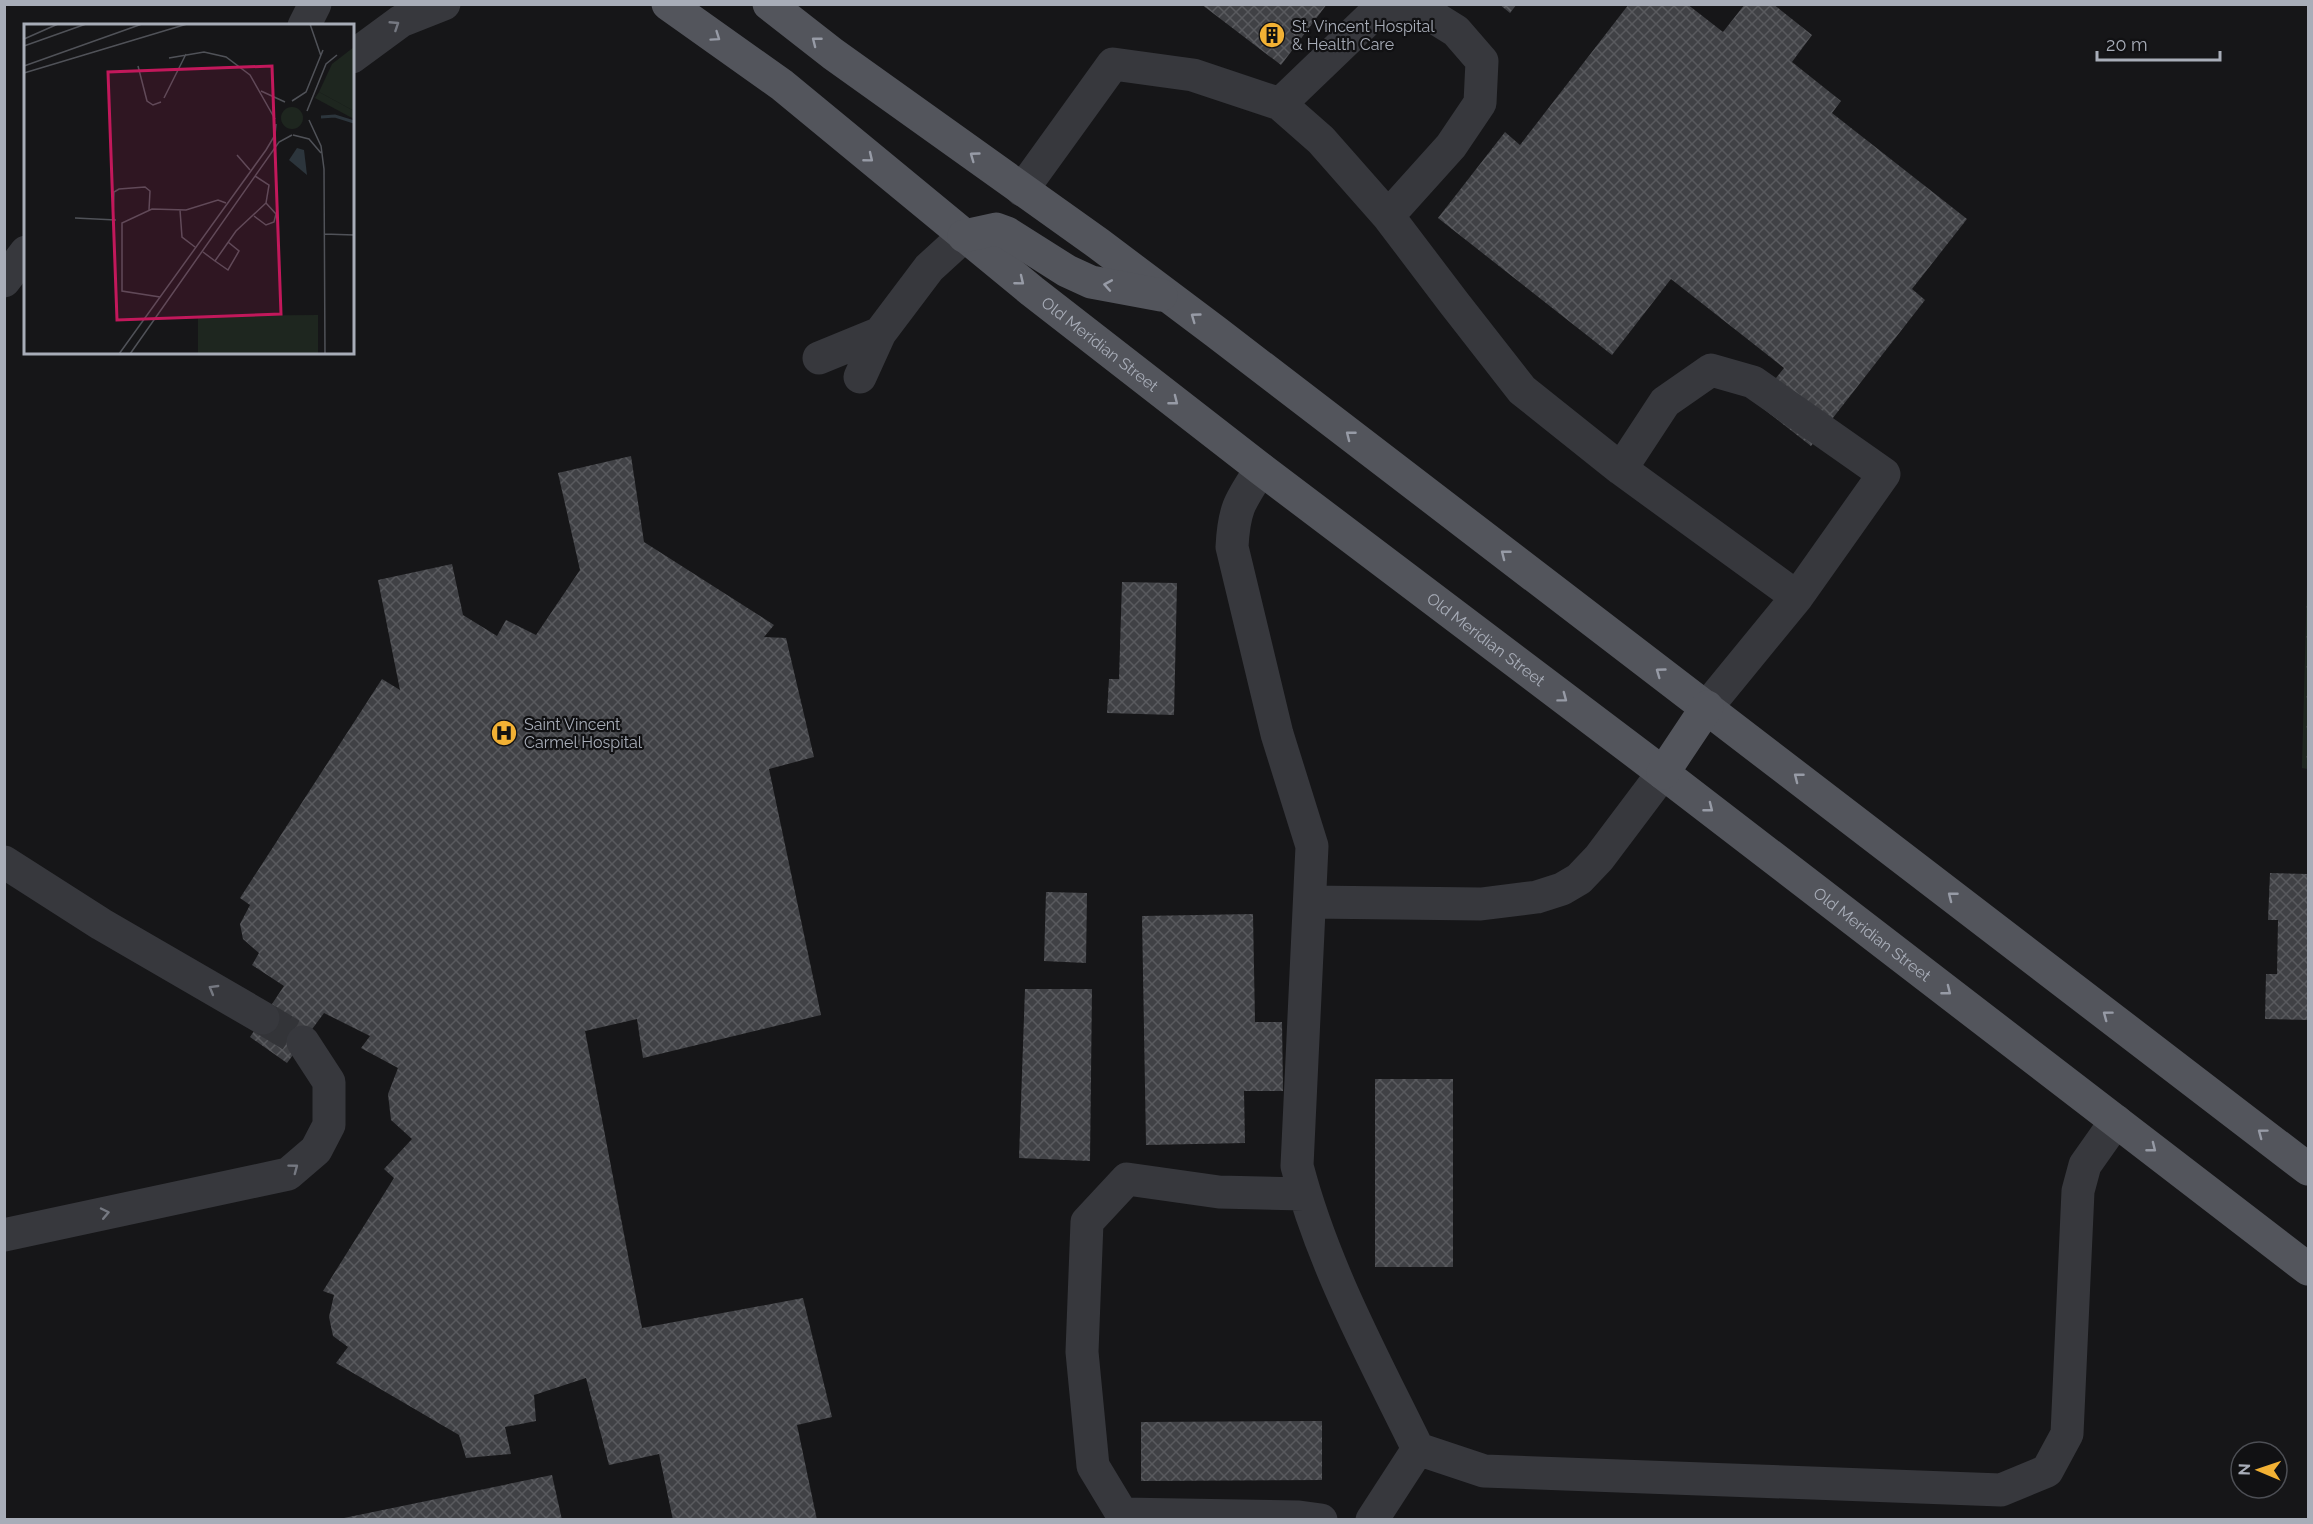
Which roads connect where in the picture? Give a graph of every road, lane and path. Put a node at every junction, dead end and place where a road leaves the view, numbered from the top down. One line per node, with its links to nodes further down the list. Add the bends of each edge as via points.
1 (315, 4): 5 (lane)
2 (444, 4): 6 (lane, one-way to 2, via 401,21)
3 (668, 4): 10 (main road, Old Meridian Street, one-way to 10, via 782,85)
4 (770, 4): 8 (main road, one-way to 4)
5 (305, 24)
6 (354, 56)
7 (1280, 104): 8 (lane, via 1192,75 1113,64); 9 (lane, via 1321,140); 9 (lane, via 1381,7 1416,6 1456,31 1482,61 1480,103 1451,146)
8 (1022, 190): 13 (main road)
9 (1388, 216): 18 (lane, via 1522,390)
10 (964, 236): 13 (main road, one-way to 10, via 1091,282 996,229); 14 (lane, via 929,268); 17 (main road, Old Meridian Street, one-way to 17)
11 (24, 255): 12 (lane)
12 (4, 281)
13 (1166, 296): 20 (main road, one-way to 13)
14 (880, 333): 15 (lane); 16 (lane)
15 (819, 358)
16 (860, 377)
17 (1261, 469): 21 (main road, Old Meridian Street, one-way to 21); 23 (lane, via 1237,510 1232,547 1277,734 1312,846)
18 (1621, 469): 19 (lane); 19 (lane, via 1665,402 1711,370 1753,382 1884,474)
19 (1797, 597): 20 (lane)
20 (1707, 706): 21 (main road); 27 (main road, one-way to 20)
21 (1663, 773): 23 (lane, via 1599,858 1579,879 1562,889 1537,897 1481,904); 26 (main road, Old Meridian Street, one-way to 26)
22 (4, 862): 24 (lane, one-way to 22)
23 (1311, 902): 28 (lane, via 1297,1166)
24 (263, 1018)
25 (303, 1042): 29 (lane, one-way to 25, via 288,1174 316,1150 329,1125 329,1082)
26 (2116, 1121): 30 (main road, Old Meridian Street, one-way to 30); 31 (lane, via 2085,1165 2078,1191 2067,1434 2047,1471 2001,1490 1484,1471)
27 (2308, 1169)
28 (1304, 1194): 31 (lane, via 1340,1288); 32 (lane, via 1219,1192 1127,1179 1087,1222 1082,1352 1093,1466 1122,1514)
29 (4, 1235)
30 (2308, 1269)
31 (1418, 1449): 33 (lane)
32 (1321, 1520)
33 (1372, 1520)

